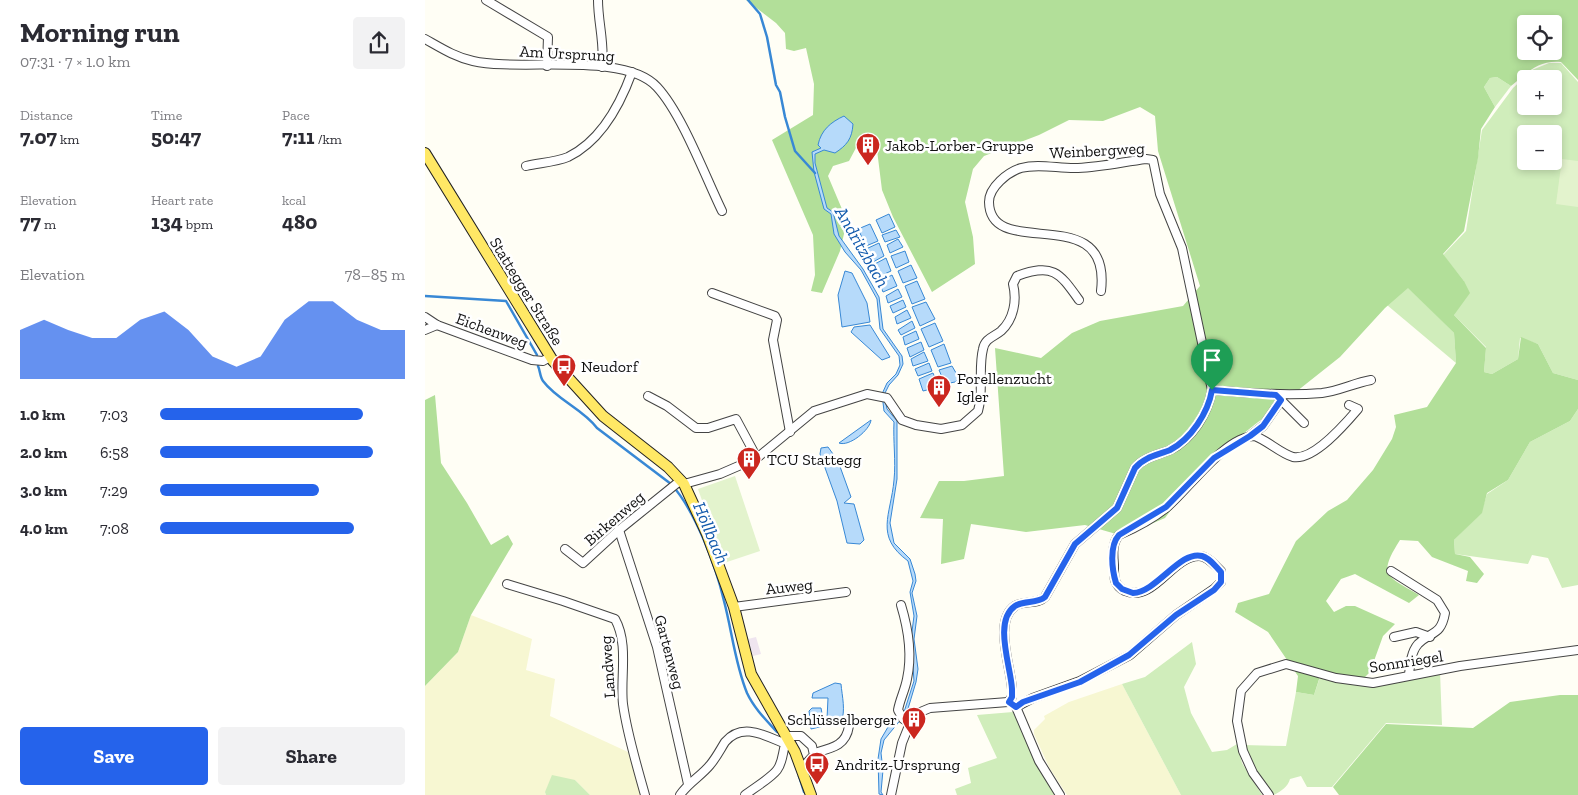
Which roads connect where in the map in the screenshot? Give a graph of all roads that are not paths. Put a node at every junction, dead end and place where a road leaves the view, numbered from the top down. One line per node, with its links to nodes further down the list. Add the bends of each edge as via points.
1 (486, 0): 4 (street, via 548,37)
2 (598, 0): 5 (street)
3 (425, 39): 4 (street, Am Ursprung, via 474,62)
4 (547, 66): 5 (street, Am Ursprung)
5 (602, 67): 6 (street, Am Ursprung)
6 (632, 72): 8 (street, via 612,116 592,139 568,157); 9 (street, Am Ursprung, via 647,78 666,99)
7 (425, 154): 16 (main road, Stattegger Straße)
8 (526, 166)
9 (722, 211)
10 (1101, 291): 18 (street, Weinbergweg, via 1102,266 1091,248 1047,233 1011,232 995,220 990,196 1004,177 1023,167 1079,168 1153,160 1160,194 1182,248)
11 (712, 293): 23 (street, via 775,316 773,340)
12 (1079, 300): 23 (street, via 1059,274 1045,270 1017,276 1013,284 1014,306 1001,331 985,344 980,404 974,417 962,425 941,428 902,420 883,397 867,394 815,411)
13 (425, 317): 14 (street, Eichenweg)
14 (437, 325): 15 (street); 16 (street, Eichenweg, via 532,360 543,361)
15 (425, 330)
16 (551, 357): 26 (main road, Stattegger Straße, via 603,416 668,467)
17 (1371, 380): 20 (street, via 1343,389)
18 (1212, 390): 20 (street); 38 (street, via 1207,407 1187,438 1139,463 1117,508 1075,544 1045,597 1017,605 1006,618 1005,636 1012,689)
19 (648, 396): 25 (street, via 696,428 708,428 736,419)
20 (1279, 397): 22 (street); 24 (street, via 1263,426)
21 (1349, 405): 24 (street, via 1358,409 1341,430 1319,447 1300,456 1288,455 1266,440)
22 (1304, 423)
23 (789, 432): 25 (street)
24 (1250, 436): 39 (street, via 1214,458 1166,507 1119,535 1114,542 1116,583 1128,592 1142,592 1184,560 1198,556 1209,560 1221,572 1218,586 1176,615 1129,655 1080,682)
25 (757, 458): 26 (street, via 720,474)
26 (682, 482): 27 (street, Birkenweg); 33 (main road, Stattegger Straße, via 707,534)
27 (619, 530): 28 (street, Birkenweg, via 583,563); 45 (street, Gartenweg, via 657,647)
28 (565, 548)
29 (1391, 571): 34 (street, via 1437,600 1445,613 1443,624)
30 (507, 584): 46 (street, Landweg, via 615,620 622,659 623,704)
31 (846, 592): 33 (street, Auweg)
32 (901, 605): 40 (street, via 909,662 899,706 901,716)
33 (734, 607): 42 (main road, Stattegger Straße, via 751,674)
34 (1430, 636): 35 (street, via 1417,632); 37 (street, via 1418,644 1413,653)
35 (1394, 637)
36 (1578, 650): 37 (street, Sonnriegel)
37 (1409, 675): 52 (street, Sonnriegel, via 1373,683 1336,678 1286,664 1257,673 1241,691 1237,721 1243,751 1253,773)
38 (1009, 702): 39 (street); 40 (street, via 925,710)
39 (1016, 707): 51 (street, via 1039,761)
40 (910, 723): 50 (street)
41 (849, 726): 43 (street, via 839,746)
42 (787, 737): 43 (street, via 801,736 809,741); 44 (main road, Stattegger Straße); 45 (street, via 781,742 753,731 736,732 709,766); 48 (street, via 777,770)
43 (814, 753): 44 (street)
44 (802, 768): 49 (main road, Stattegger Straße)
45 (688, 784): 47 (street)
46 (645, 795)
47 (679, 795)
48 (745, 795)
49 (811, 795)
50 (891, 795)
51 (1060, 795)
52 (1269, 795)

